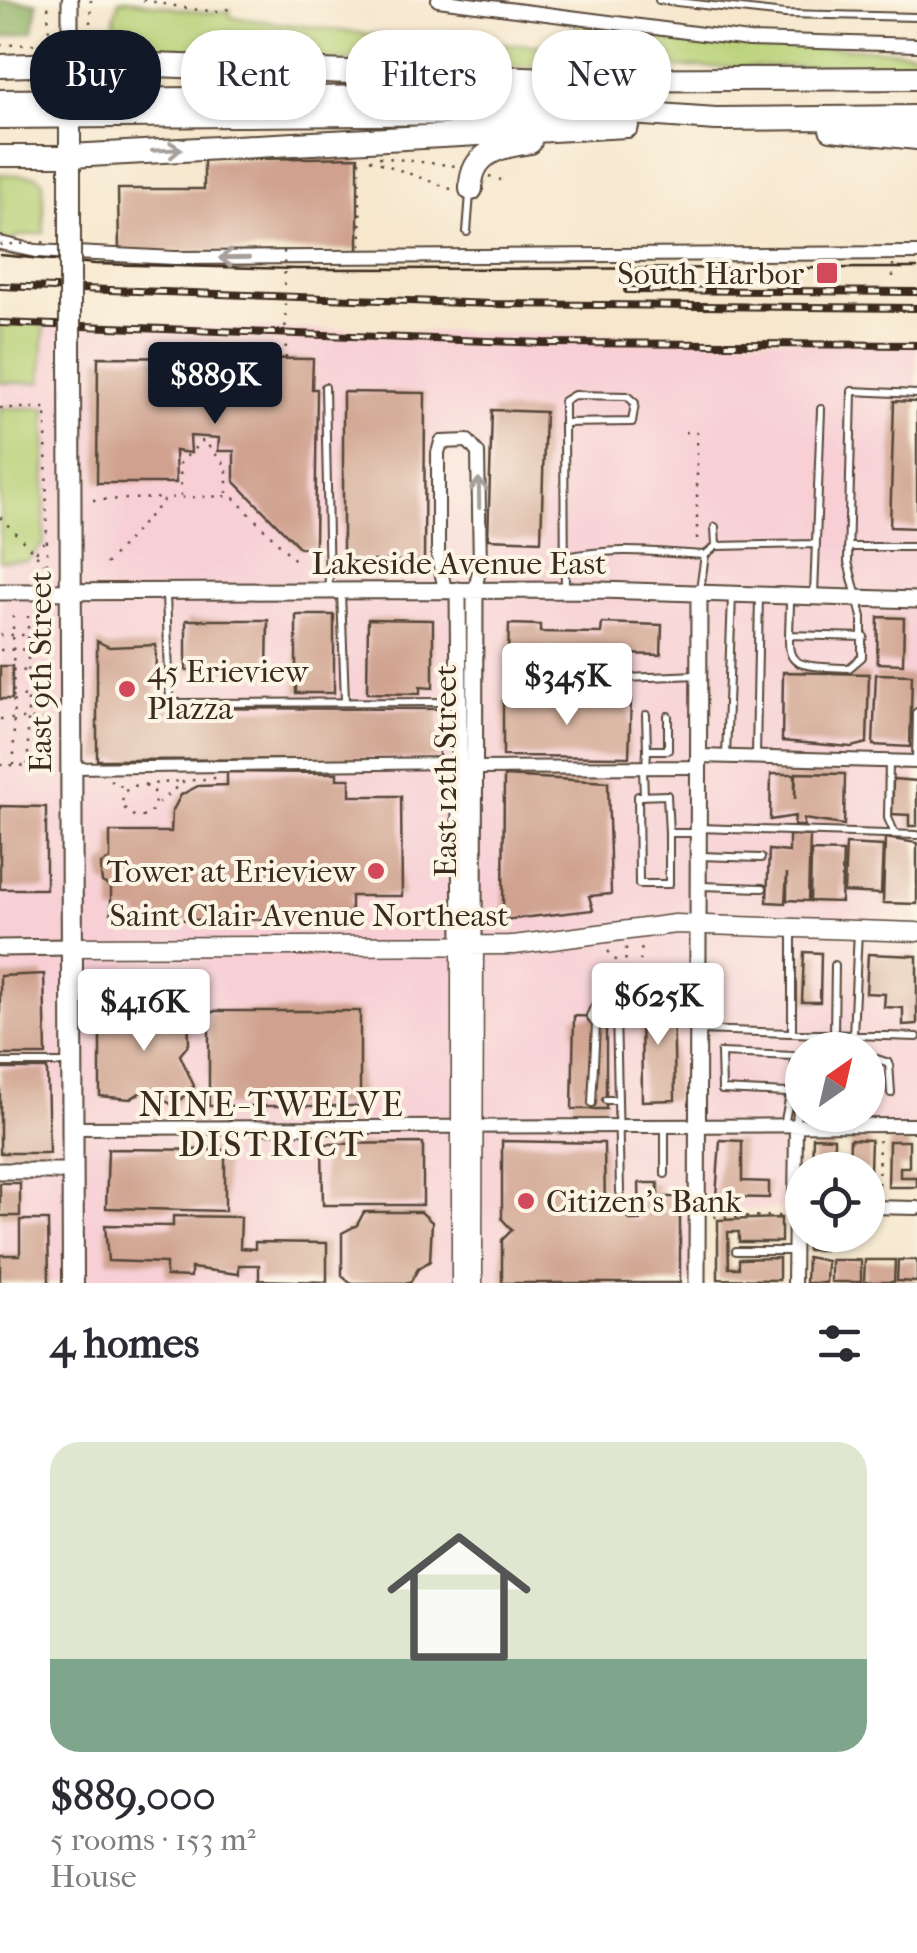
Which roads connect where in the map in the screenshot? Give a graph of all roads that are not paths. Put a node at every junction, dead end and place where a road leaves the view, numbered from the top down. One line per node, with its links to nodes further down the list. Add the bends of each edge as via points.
1 (70, 0): 5 (street, East 9th Street)
2 (438, 0): 6 (street, via 750,40)
3 (659, 0): 4 (lane, via 785,14)
4 (917, 17)
5 (70, 30)
6 (917, 45)
7 (30, 64): 9 (highway)
8 (161, 65): 10 (highway, via 564,80)
9 (0, 66)
10 (917, 78)
11 (917, 90): 12 (highway)
12 (0, 101)
13 (0, 117): 16 (highway, via 616,112)
14 (774, 118): 15 (highway); 16 (highway); 19 (highway)
15 (917, 118)
16 (716, 119): 18 (highway)
17 (70, 120): 21 (main road, East 9th Street, bridge)
18 (617, 127): 21 (highway, one-way to 18); 22 (highway, via 490,152 472,169)
19 (917, 138)
20 (0, 156): 21 (main road)
21 (70, 156): 41 (main road, East 9th Street, bridge, via 60,239 70,356)
22 (468, 186): 23 (lane)
23 (467, 232)
24 (0, 244): 25 (street, one-way to 24, via 135,258)
25 (917, 253)
26 (325, 386): 37 (lane)
27 (917, 394): 33 (lane, via 852,391)
28 (821, 409): 31 (lane)
29 (564, 423): 29 (lane, via 632,422 635,403 627,396 568,396); 36 (lane)
30 (715, 527): 32 (lane)
31 (816, 544): 32 (lane); 47 (lane)
32 (716, 546): 35 (lane)
33 (848, 547): 34 (lane); 48 (lane)
34 (917, 547)
35 (706, 555): 36 (lane, via 599,549); 43 (lane)
36 (564, 558): 39 (lane)
37 (335, 590): 38 (street, Lakeside Avenue East); 42 (street, Lakeside Avenue East); 54 (lane)
38 (459, 590): 38 (street, East 12th Street, one-way to 38, via 480,566 478,452 468,440 441,442 438,453 438,556); 39 (street, Lakeside Avenue East); 55 (street, East 12th Street); 65 (street, East 12th Street)
39 (565, 590): 43 (street, Lakeside Avenue East)
40 (0, 592): 41 (street, Lakeside Avenue East)
41 (70, 593): 42 (street, Lakeside Avenue East); 66 (main road, East 9th Street)
42 (166, 593): 54 (lane, via 170,703)
43 (699, 594): 44 (street, Lakeside Avenue East); 52 (street)
44 (732, 595): 45 (street, Lakeside Avenue East); 60 (lane)
45 (758, 595): 46 (street, Lakeside Avenue East); 61 (lane)
46 (790, 596): 47 (street, Lakeside Avenue East); 50 (lane)
47 (814, 597): 48 (street, Lakeside Avenue East)
48 (858, 598): 49 (street, Lakeside Avenue East); 51 (lane)
49 (917, 600)
50 (789, 635): 51 (lane); 51 (lane, via 793,661 833,668 849,668 862,657)
51 (864, 637)
52 (698, 675): 53 (lane); 63 (street)
53 (554, 682)
54 (345, 701): 55 (lane)
55 (460, 702): 65 (street, East 12th Street)
56 (917, 712): 64 (lane)
57 (646, 715): 59 (lane)
58 (668, 716): 59 (lane, via 668,750)
59 (647, 750): 67 (lane)
60 (726, 757): 61 (street); 63 (street)
61 (756, 758): 62 (street)
62 (889, 761): 64 (street); 71 (lane, via 888,818)
63 (698, 762): 67 (street); 69 (street)
64 (916, 762)
65 (463, 767): 66 (street); 67 (street); 81 (street, East 12th Street)
66 (70, 768): 82 (main road, East 9th Street)
67 (645, 768): 68 (lane)
68 (644, 796): 70 (lane, via 667,795); 70 (lane, via 638,796 639,884 668,884)
69 (698, 830): 70 (lane); 71 (lane); 73 (street)
70 (670, 833)
71 (895, 834): 72 (lane)
72 (917, 834)
73 (699, 856): 74 (lane); 75 (street)
74 (761, 858)
75 (700, 886): 76 (lane); 77 (street)
76 (763, 888)
77 (701, 924): 78 (main road, Saint Clair Avenue Northeast); 81 (main road, Saint Clair Avenue Northeast, via 652,925 553,943); 87 (street)
78 (792, 928): 79 (main road, Saint Clair Avenue Northeast); 88 (lane)
79 (858, 930): 80 (main road, Saint Clair Avenue Northeast); 90 (lane)
80 (917, 932)
81 (467, 944): 82 (main road, Saint Clair Avenue Northeast); 109 (main road, East 12th Street)
82 (70, 946): 83 (street, Saint Clair Avenue Northeast); 97 (main road, East 9th Street)
83 (0, 948)
84 (835, 965): 89 (lane)
85 (612, 1024): 86 (lane); 86 (lane, via 614,1008 603,1002 592,1008); 101 (lane)
86 (596, 1025): 102 (lane)
87 (698, 1030): 91 (lane); 110 (street)
88 (792, 1032)
89 (834, 1032)
90 (853, 1032)
91 (785, 1033)
92 (885, 1036): 93 (lane)
93 (917, 1037)
94 (785, 1055): 98 (lane, via 721,1053 722,1090)
95 (885, 1062): 99 (lane)
96 (0, 1063): 97 (lane)
97 (71, 1063): 108 (main road, East 9th Street)
98 (785, 1092)
99 (891, 1093)
100 (606, 1100): 101 (lane)
101 (618, 1100): 103 (lane)
102 (592, 1103)
103 (619, 1125): 104 (street); 109 (street); 114 (lane)
104 (665, 1126): 110 (street); 113 (lane)
105 (785, 1126): 110 (street)
106 (885, 1126): 107 (street)
107 (917, 1126)
108 (72, 1128): 109 (street); 112 (main road, East 9th Street)
109 (465, 1128): 121 (main road, East 12th Street); 122 (main road, East 12th Street)
110 (699, 1128): 123 (street)
111 (0, 1171): 112 (street)
112 (72, 1171): 120 (main road, East 9th Street)
113 (665, 1174)
114 (620, 1192)
115 (885, 1207): 116 (street)
116 (917, 1208)
117 (736, 1252): 118 (lane)
118 (785, 1252)
119 (794, 1252): 124 (street)
120 (72, 1283)
121 (461, 1283)
122 (473, 1283)
123 (698, 1283)
124 (794, 1283)

